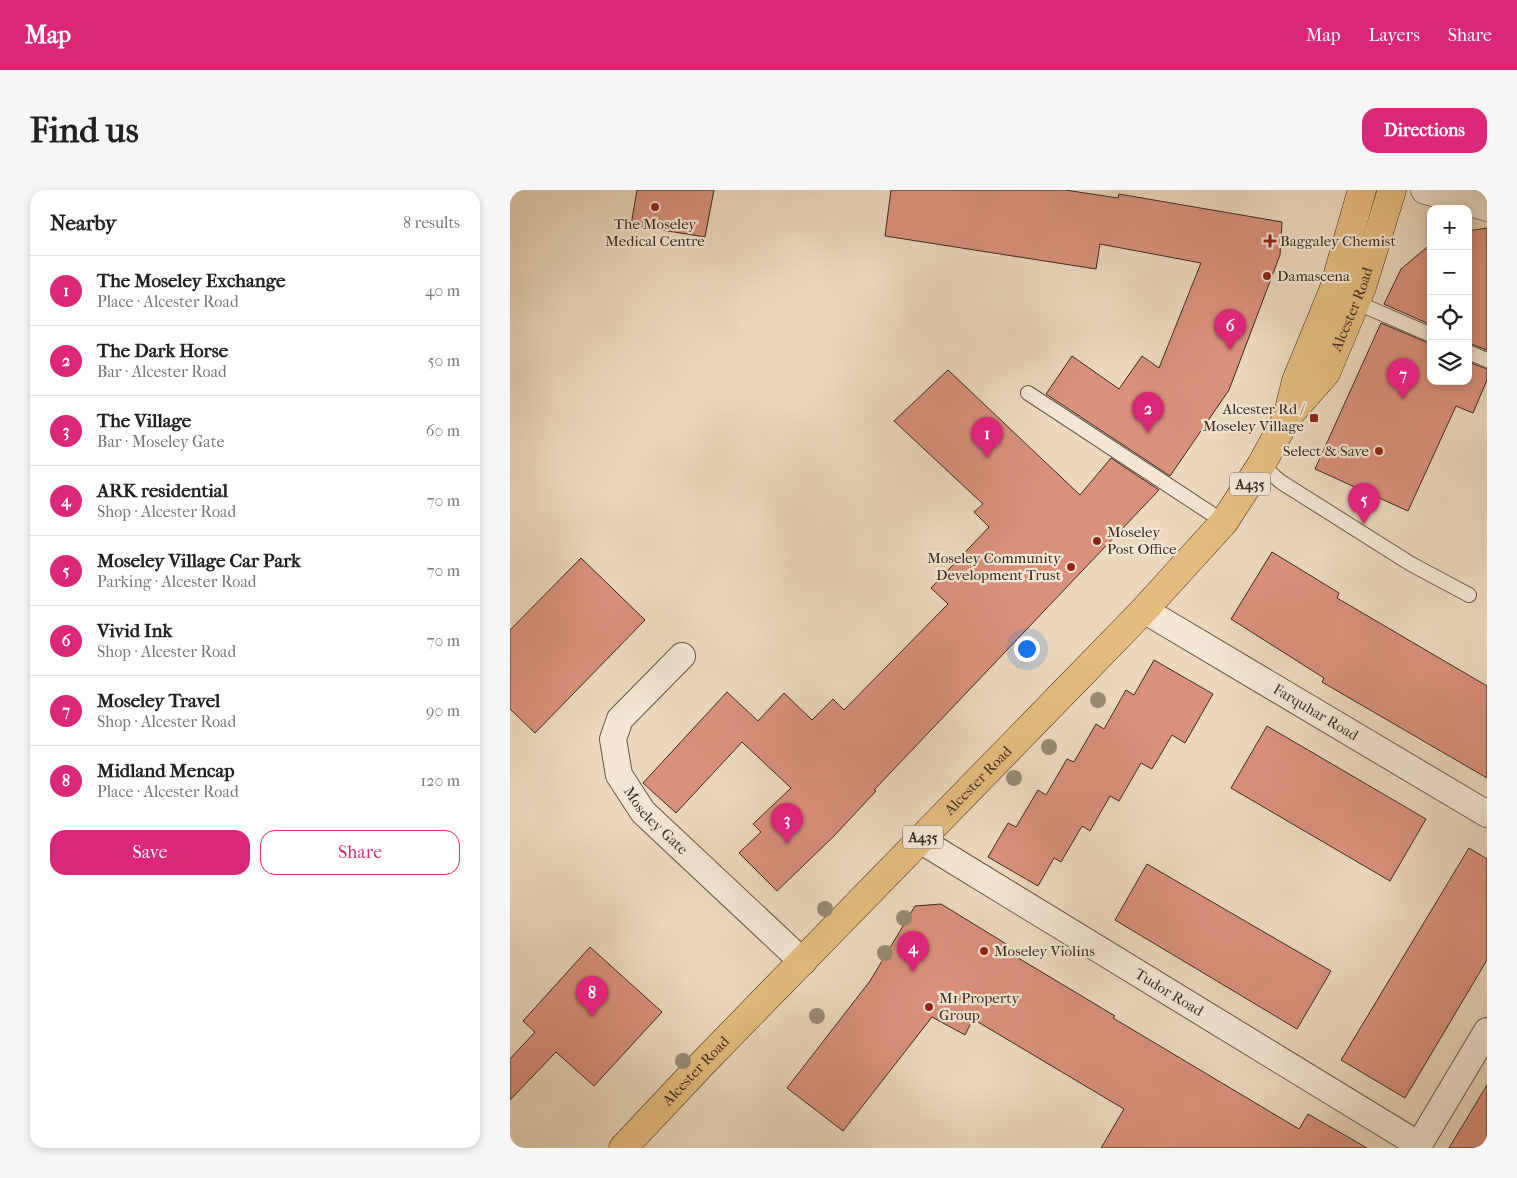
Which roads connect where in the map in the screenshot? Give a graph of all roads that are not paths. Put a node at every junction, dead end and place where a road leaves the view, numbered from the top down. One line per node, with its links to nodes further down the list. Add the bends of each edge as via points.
1 (1362, 190): 5 (highway, Alcester Road / A435)
2 (1392, 190): 5 (highway, Alcester Road / A435)
3 (1425, 190): 4 (main road)
4 (1487, 207)
5 (1344, 296): 6 (lane); 10 (highway, Alcester Road / A435, via 1296,381 1288,416)
6 (1427, 333)
7 (1472, 354): 8 (lane)
8 (1487, 360)
9 (1028, 393): 11 (lane)
10 (1261, 465): 11 (highway, Alcester Road / A435); 12 (lane, via 1281,482 1411,564)
11 (1224, 522): 13 (highway, Alcester Road / A435)
12 (1469, 595)
13 (1144, 610): 15 (street, Farquhar Road); 16 (highway, Alcester Road / A435)
14 (682, 656): 17 (street, Moseley Gate, via 620,719 613,739 619,775 643,812)
15 (1487, 814)
16 (920, 840): 17 (highway, Alcester Road / A435); 19 (street, Tudor Road)
17 (803, 962): 20 (highway, Alcester Road / A435)
18 (1487, 1031): 19 (street)
19 (1418, 1146)
20 (623, 1148)

